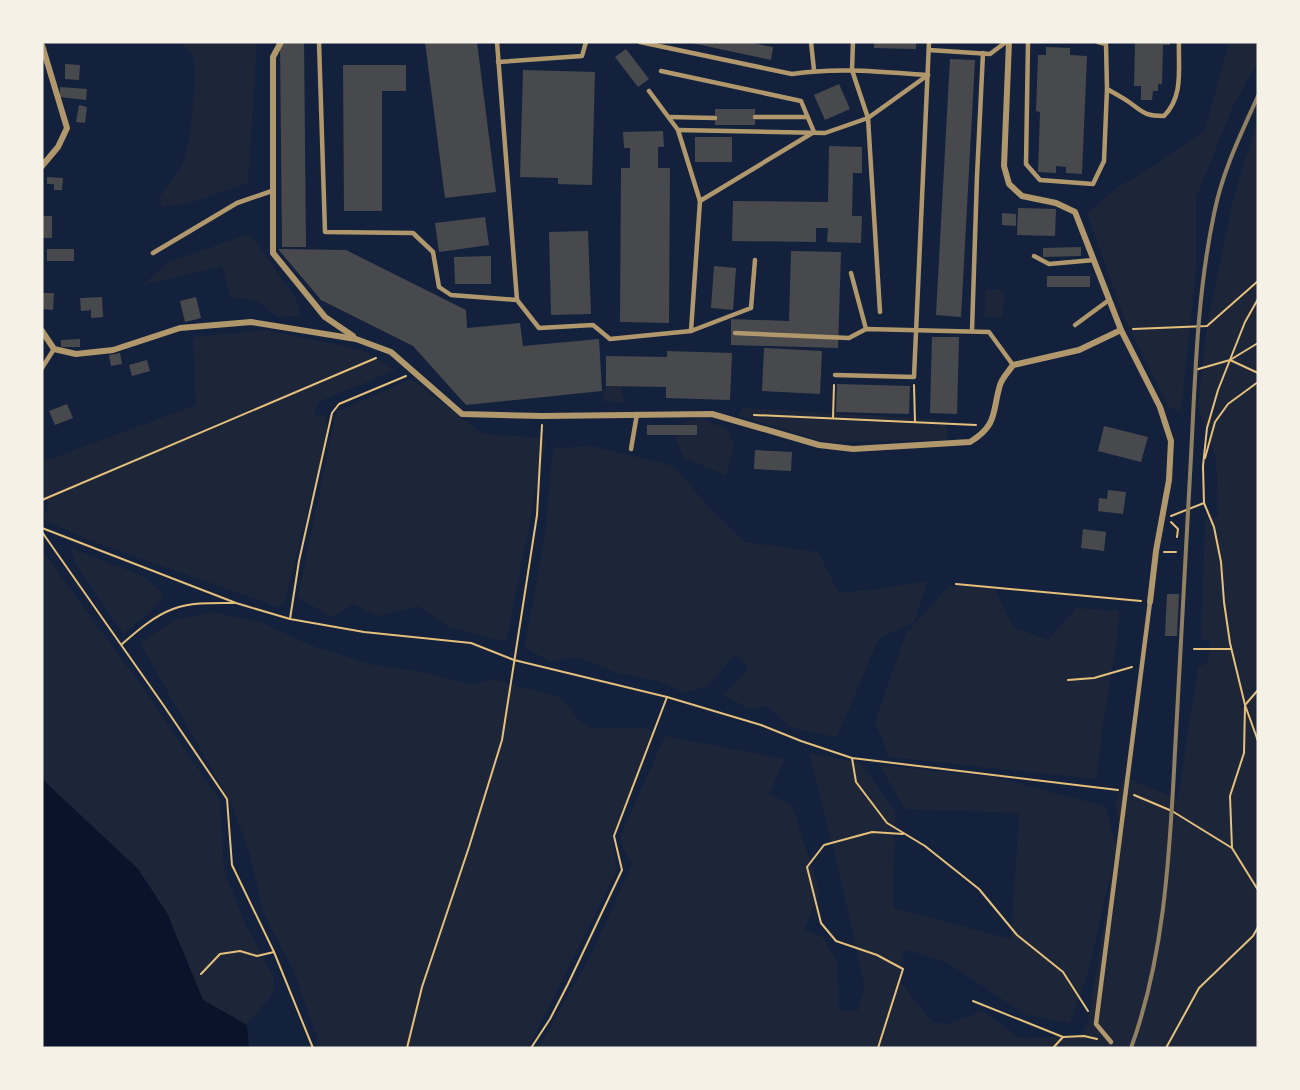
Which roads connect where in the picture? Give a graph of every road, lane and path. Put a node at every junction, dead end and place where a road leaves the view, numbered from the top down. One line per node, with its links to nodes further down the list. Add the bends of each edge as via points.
1 (281, 42): 31 (street, via 273,57)
2 (319, 42): 40 (lane, via 325,232 413,233 433,252 439,287 451,295)
3 (497, 42): 16 (lane)
4 (586, 42): 16 (lane, via 582,56)
5 (640, 42): 17 (lane, via 792,74)
6 (811, 42): 17 (lane)
7 (853, 42): 18 (lane)
8 (929, 42): 14 (lane)
9 (1008, 42): 15 (lane, via 990,54); 36 (street, via 1004,166 1010,184 1022,196 1076,212)
10 (1028, 42): 21 (lane, via 1026,164 1040,180 1093,184 1104,161)
11 (1098, 42): 21 (lane, via 1106,44)
12 (1179, 42): 21 (lane, via 1178,95 1164,116 1142,113)
13 (42, 45): 30 (street, via 67,128)
14 (929, 50): 15 (lane); 20 (lane)
15 (983, 53): 49 (lane)
16 (498, 62): 40 (lane)
17 (814, 70): 18 (lane)
18 (852, 70): 20 (lane); 27 (lane)
19 (661, 71): 25 (lane, via 801,101)
20 (928, 75): 27 (lane); 45 (lane)
21 (1107, 89)
22 (649, 91): 23 (lane)
23 (669, 117): 26 (lane); 28 (lane)
24 (755, 117): 25 (lane)
25 (807, 117): 29 (lane)
26 (715, 118)
27 (868, 118): 29 (lane, via 825,133); 42 (lane)
28 (678, 130): 29 (lane); 32 (lane)
29 (814, 132): 32 (lane)
30 (42, 166)
31 (272, 191): 33 (lane, via 237,203); 51 (street, via 273,253 325,317)
32 (699, 201): 48 (lane)
33 (153, 253)
34 (1034, 256): 36 (lane, via 1049,264)
35 (755, 260): 48 (lane, via 751,308)
36 (1094, 260): 41 (street)
37 (851, 273): 44 (lane)
38 (1258, 281): 46 (path, via 1207,326)
39 (1258, 299): 55 (path)
40 (517, 300): 48 (lane, via 540,328 593,325 610,339)
41 (1109, 300): 43 (lane); 46 (street)
42 (880, 312)
43 (1075, 325)
44 (866, 329): 45 (lane); 50 (lane, via 849,338)
45 (917, 330): 49 (lane); 62 (lane)
46 (1121, 330): 56 (street, via 1079,350); 82 (street, via 1160,407 1171,441 1169,480)
47 (42, 331): 53 (street)
48 (691, 331)
49 (972, 332): 56 (lane, via 989,332)
50 (735, 333)
51 (356, 339): 53 (street, via 251,321 180,328 113,350 76,354); 54 (street)
52 (1258, 343): 55 (path)
53 (54, 348): 57 (lane)
54 (391, 352): 59 (street); 72 (path)
55 (1230, 360): 58 (path); 60 (path); 71 (path, via 1207,428)
56 (1013, 365): 69 (street, via 1000,383 996,413)
57 (42, 368)
58 (1195, 370)
59 (414, 372): 66 (street, via 462,414); 84 (path, via 339,404 332,413)
60 (1258, 373)
61 (835, 375): 62 (lane); 67 (path)
62 (914, 376): 68 (path)
63 (1258, 382): 71 (path, via 1228,404 1215,422)
64 (637, 414): 66 (street); 69 (street, via 712,414 819,446 853,449 970,442); 70 (lane)
65 (752, 414): 67 (path)
66 (542, 416): 88 (path, via 537,515)
67 (833, 418): 68 (path)
68 (915, 422): 69 (path)
69 (990, 425)
70 (631, 448)
71 (1203, 466): 73 (path)
72 (42, 500)
73 (1204, 503): 74 (path); 87 (path, via 1221,562)
74 (1184, 511)
75 (42, 528): 83 (path)
76 (1178, 529): 78 (path)
77 (42, 532): 85 (path)
78 (1177, 537)
79 (1162, 552): 80 (path)
80 (1176, 552)
81 (956, 584): 82 (path)
82 (1150, 602): 89 (lane)
83 (236, 603): 84 (path); 85 (path, via 203,603 173,609)
84 (290, 619): 88 (path, via 364,632 471,643)
85 (121, 645): 101 (path, via 227,799 232,865)
86 (1194, 649): 87 (path)
87 (1232, 649): 93 (path)
88 (514, 660): 92 (path); 108 (path, via 502,740 422,987)
89 (1142, 662): 90 (path, via 1094,678); 96 (lane)
90 (1068, 680)
91 (1258, 690): 93 (path)
92 (667, 697): 95 (path, via 762,725); 109 (path, via 614,836 622,870 568,984)
93 (1245, 705): 94 (path); 98 (path, via 1244,753 1230,796)
94 (1258, 738)
95 (852, 758): 96 (path); 97 (path, via 856,782 887,823)
96 (1125, 791): 98 (path, via 1172,811); 104 (lane)
97 (906, 835): 104 (path, via 979,890 1017,935 1063,972); 110 (path, via 872,832 824,845 807,867 821,923 836,941 903,969)
98 (1232, 848): 99 (path)
99 (1258, 890)
100 (1258, 927): 112 (path, via 1199,988)
101 (274, 952): 102 (path, via 257,956 240,951 220,954); 107 (path)
102 (201, 974)
103 (973, 1001): 105 (path)
104 (1096, 1024): 106 (lane)
105 (1064, 1037): 106 (path, via 1084,1036); 111 (path)
106 (1111, 1042)
107 (313, 1048)
108 (407, 1048)
109 (531, 1048)
110 (878, 1048)
111 (1053, 1048)
112 (1166, 1048)

